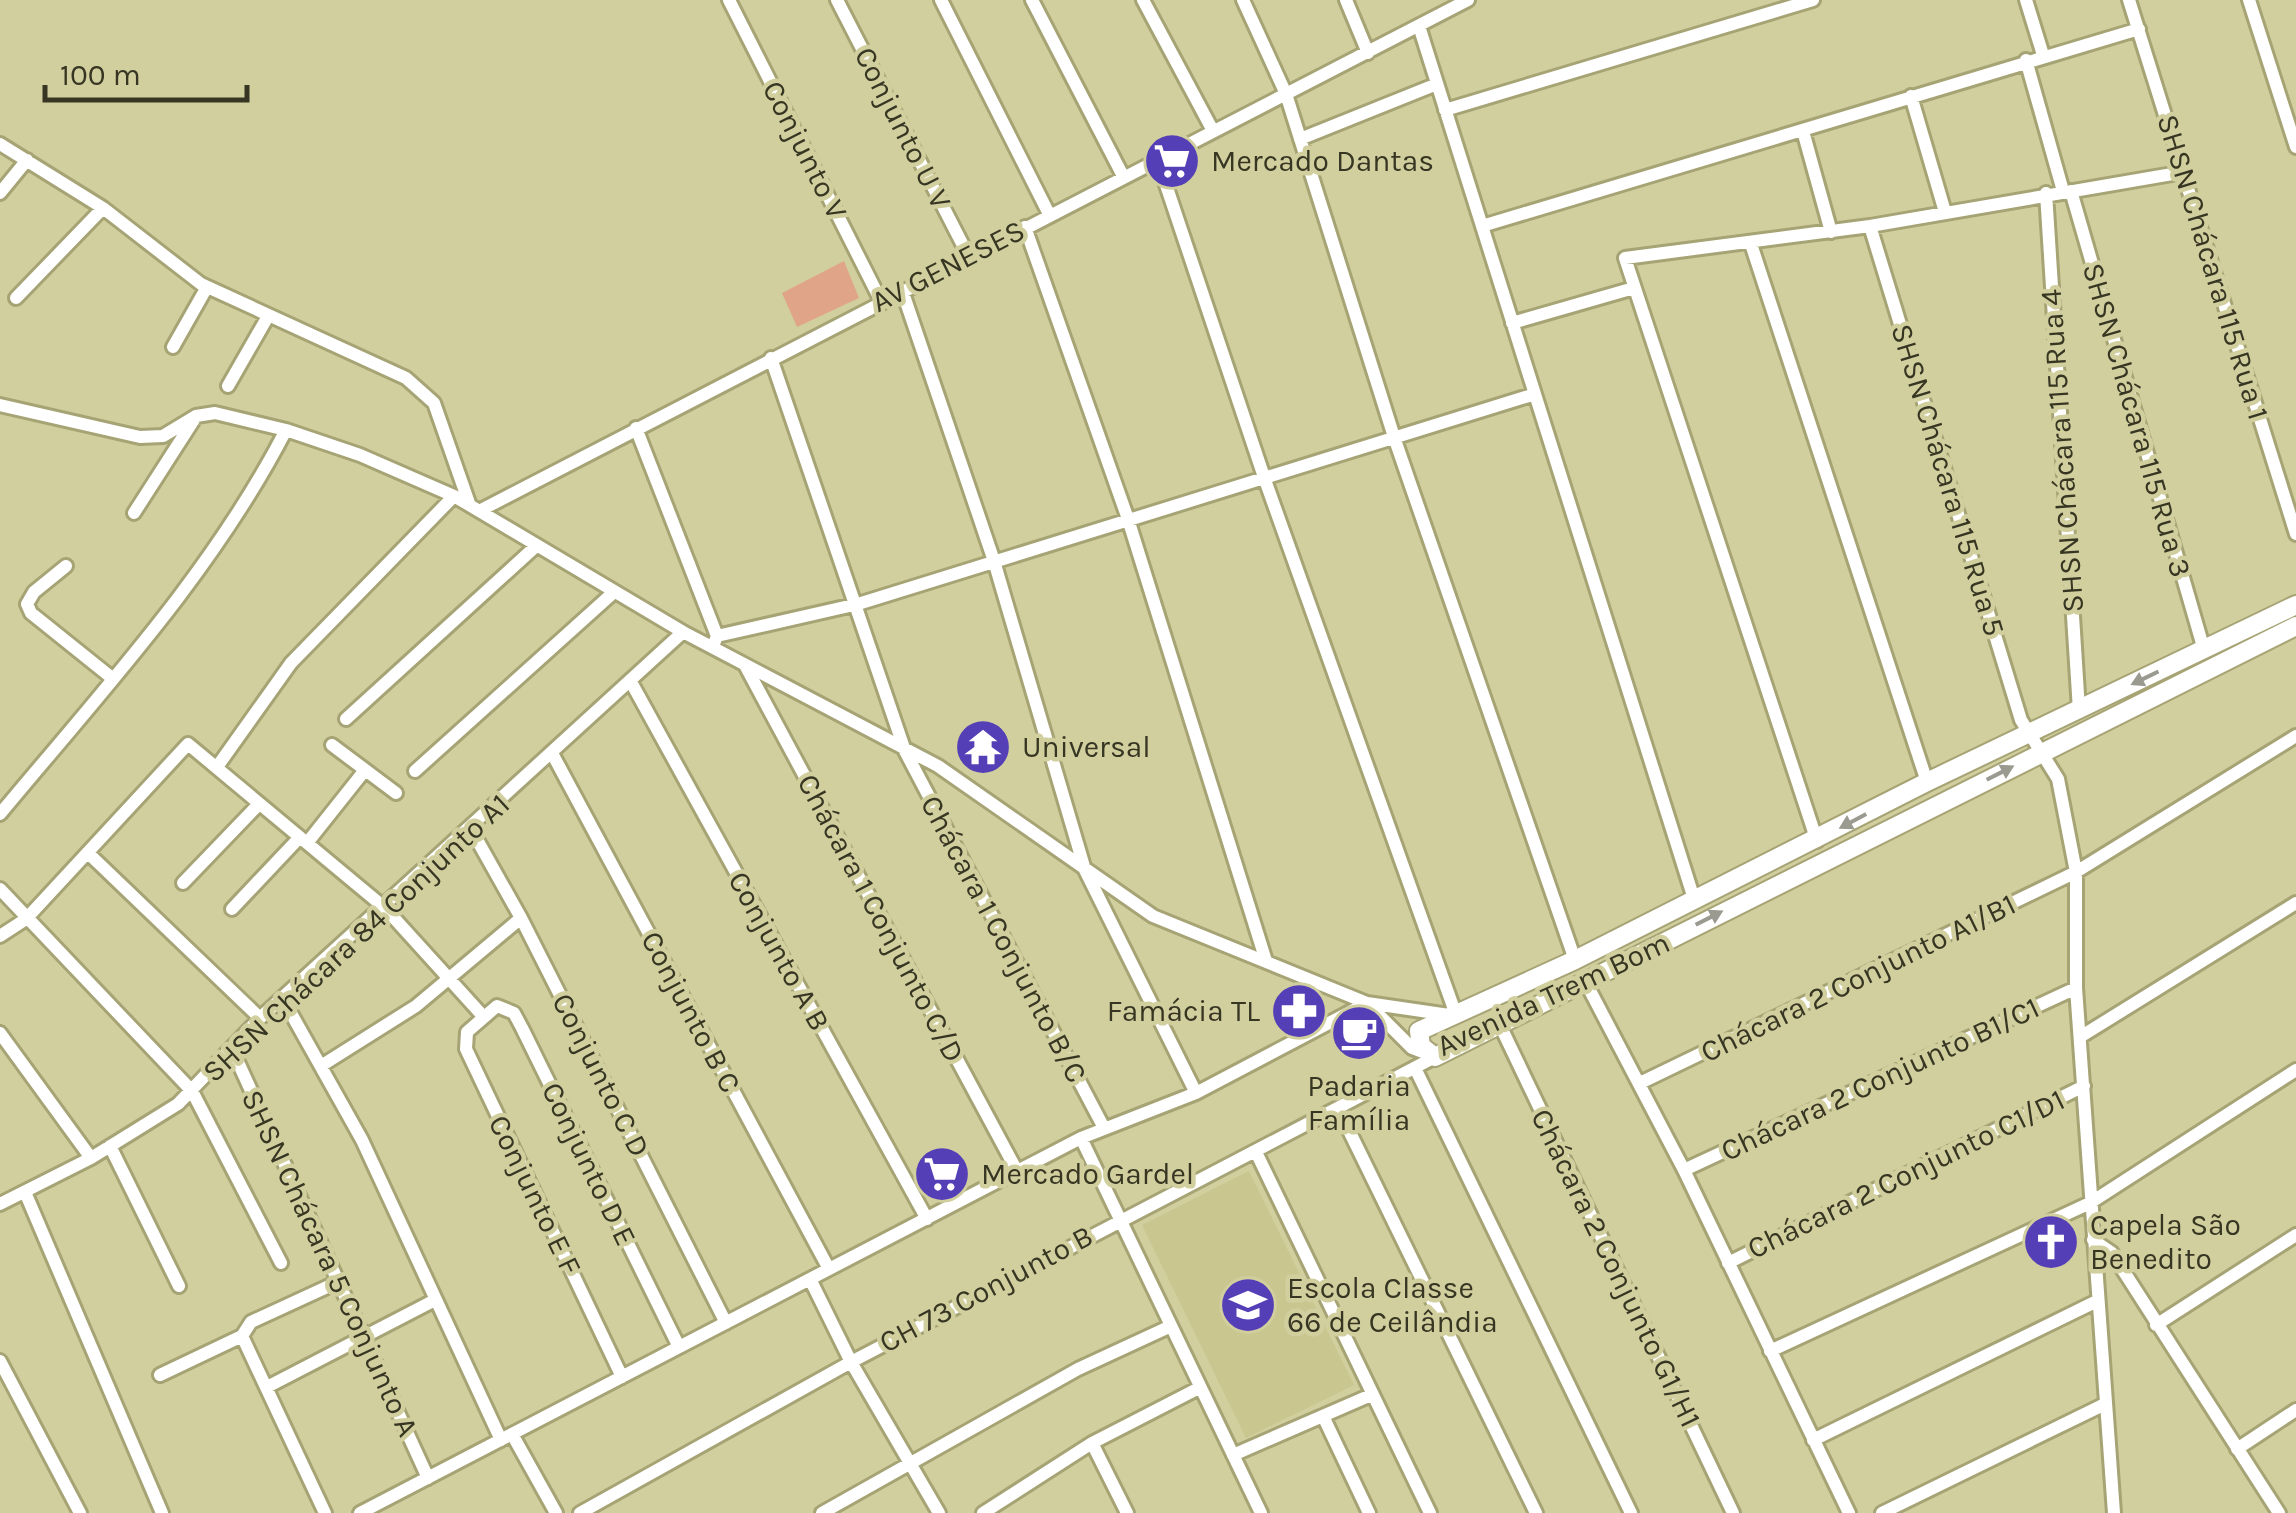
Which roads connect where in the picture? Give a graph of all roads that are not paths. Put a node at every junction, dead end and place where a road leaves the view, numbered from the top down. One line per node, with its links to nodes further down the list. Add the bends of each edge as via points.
1 (729, 0): 48 (street, Conjunto V)
2 (836, 0): 43 (street, Conjunto U V)
3 (940, 0): 37 (street)
4 (1032, 0): 31 (street)
5 (1143, 0): 23 (street)
6 (1243, 0): 19 (street)
7 (1346, 0): 15 (street)
8 (1468, 0): 13 (street, AV GENESES)
9 (1813, 0): 21 (street)
10 (2026, 0): 16 (street)
11 (2130, 0): 14 (street, SHSN Chácara 115 Rua 1)
12 (2249, 0): 22 (street)
13 (1418, 26): 15 (street, AV GENESES); 18 (street)
14 (2139, 28): 16 (street); 30 (street, SHSN Chácara 115 Rua 1)
15 (1368, 53): 19 (street, AV GENESES)
16 (2043, 56): 17 (street)
17 (2026, 60): 20 (street); 32 (street, SHSN Chácara 115 Rua 3)
18 (1437, 84): 21 (street); 25 (street)
19 (1286, 94): 23 (street, AV GENESES); 25 (street)
20 (1911, 96): 24 (street); 36 (street)
21 (1445, 110): 38 (street)
22 (2291, 112): 27 (street)
23 (1212, 129): 28 (street, AV GENESES)
24 (1803, 130): 38 (street); 41 (street)
25 (1300, 139): 59 (street)
26 (0, 144): 29 (street)
27 (2296, 147)
28 (1157, 158): 31 (street, AV GENESES); 60 (street)
29 (27, 160): 33 (street); 35 (street)
30 (2184, 172): 32 (street); 65 (street, SHSN Chácara 115 Rua 1)
31 (1123, 176): 37 (street, AV GENESES)
32 (2067, 191): 34 (street); 75 (street, SHSN Chácara 115 Rua 3)
33 (0, 193)
34 (2046, 193): 36 (street); 79 (street, SHSN Chácara 115 Rua 4)
35 (103, 208): 44 (street); 47 (street)
36 (1945, 212): 39 (street)
37 (1050, 214): 40 (street, AV GENESES)
38 (1482, 226): 50 (street)
39 (1870, 226): 41 (street); 81 (street, SHSN Chácara 115 Rua 5)
40 (1025, 227): 43 (street, AV GENESES); 64 (street)
41 (1831, 232): 42 (street)
42 (1751, 244): 45 (street, via 1624,258); 90 (street)
43 (969, 257): 46 (street, AV GENESES)
44 (207, 287): 49 (street); 51 (street)
45 (1634, 288): 50 (street); 96 (street)
46 (902, 290): 48 (street, AV GENESES); 67 (street)
47 (16, 298)
48 (881, 301): 52 (street, AV GENESES)
49 (267, 318): 53 (street); 62 (street, via 406,378 425,393)
50 (1512, 323): 54 (street)
51 (173, 347)
52 (771, 358): 57 (street, AV GENESES); 70 (street, Chácara 1 Conjunto B/C)
53 (228, 386)
54 (1535, 394): 59 (street); 102 (street)
55 (0, 405): 56 (street, via 140,437 163,436)
56 (196, 416): 58 (street, via 215,413); 63 (street)
57 (636, 428): 62 (street, AV GENESES); 74 (street)
58 (286, 430): 61 (street); 77 (street, via 197,573)
59 (1394, 437): 60 (street); 110 (street)
60 (1264, 476): 64 (street); 116 (street)
61 (454, 496): 62 (street); 87 (street, via 291,663)
62 (474, 507): 66 (street)
63 (134, 513)
64 (1128, 519): 67 (street); 109 (street)
65 (2296, 534)
66 (535, 547): 69 (street); 80 (street)
67 (994, 561): 70 (street); 98 (street)
68 (66, 566): 77 (street, via 34,592 31,613)
69 (614, 592): 73 (street); 89 (street)
70 (858, 604): 74 (street); 84 (street, Chácara 1 Conjunto B/C)
71 (2296, 605): 75 (street, Avenida Trem Bom)
72 (2296, 626): 85 (street, Avenida Trem Bom)
73 (684, 632): 74 (street); 78 (street, SHSN Chácara 84 Conjunto A1)
74 (715, 642): 76 (street)
75 (2204, 650): 79 (street, Avenida Trem Bom, one-way to 79)
76 (745, 664): 84 (street); 137 (street, Chácara 1 Conjunto C/D)
77 (112, 678): 93 (street)
78 (631, 682): 86 (street, SHSN Chácara 84 Conjunto A1); 142 (street, Conjunto A B)
79 (2079, 710): 81 (street, Avenida Trem Bom)
80 (346, 718)
81 (2028, 733): 85 (street); 90 (street, Avenida Trem Bom)
82 (2296, 736): 99 (street, Chácara 2 Conjunto A1/B1)
83 (332, 745): 88 (street)
84 (904, 751): 98 (street, via 969,786); 131 (street, Chácara 1 Conjunto B/C)
85 (2040, 753): 99 (street, via 2058,779); 112 (street, Avenida Trem Bom, one-way to 85)
86 (552, 755): 94 (street, SHSN Chácara 84 Conjunto A1); 147 (street, Conjunto B C)
87 (218, 768): 92 (street); 97 (street, via 188,744)
88 (364, 770): 91 (street); 95 (street)
89 (415, 771)
90 (1926, 782): 96 (street, Avenida Trem Bom, one-way to 96)
91 (396, 793)
92 (259, 804): 95 (street); 100 (street)
93 (0, 814)
94 (471, 829): 104 (street, SHSN Chácara 84 Conjunto A1); 107 (street, Conjunto C D)
95 (303, 840): 104 (street); 105 (street)
96 (1817, 841): 102 (street, Avenida Trem Bom)
97 (88, 853): 106 (street); 118 (street)
98 (1084, 870): 109 (street, via 1152,916); 129 (street)
99 (2076, 872): 113 (street); 126 (street, Chácara 2 Conjunto A1/B1)
100 (183, 883)
101 (0, 889): 106 (street)
102 (1694, 900): 110 (street, Avenida Trem Bom)
103 (2296, 903): 121 (street)
104 (385, 908): 111 (street); 114 (street, SHSN Chácara 84 Conjunto A1)
105 (232, 909)
106 (26, 918): 108 (street); 128 (street)
107 (521, 918): 111 (street); 153 (street, Conjunto C D)
108 (0, 936)
109 (1266, 960): 115 (street)
110 (1574, 960): 116 (street, Avenida Trem Bom)
111 (448, 978): 117 (street); 124 (street, via 393,1023)
112 (1585, 981): 119 (street, Avenida Trem Bom); 126 (street)
113 (2076, 988): 121 (street); 136 (street, Chácara 2 Conjunto B1/C1)
114 (283, 999): 118 (street, SHSN Chácara 84 Conjunto A1); 124 (street)
115 (1367, 1003): 116 (street); 123 (street); 129 (street)
116 (1452, 1014): 123 (street, Avenida Trem Bom, via 1419,1031)
117 (482, 1015): 158 (street, Conjunto D E, via 497,1006 514,1013); 163 (street, Conjunto E F, via 467,1032 466,1049)
118 (260, 1018): 122 (street, SHSN Chácara 84 Conjunto A1)
119 (1499, 1023): 123 (street, Avenida Trem Bom); 192 (street, Chácara 2 Conjunto G1/H1)
120 (0, 1032): 135 (street)
121 (2080, 1036): 127 (street)
122 (232, 1049): 128 (street, SHSN Chácara 84 Conjunto A1); 149 (street, SHSN Chácara 5 Conjunto A)
123 (1425, 1060): 130 (street, CH 73 Conjunto B); 191 (street)
124 (324, 1064): 151 (street)
125 (2296, 1070): 140 (street)
126 (1640, 1083): 136 (street)
127 (2084, 1086): 140 (street); 146 (street, Chácara 2 Conjunto C1/D1)
128 (192, 1091): 133 (street, SHSN Chácara 84 Conjunto A1); 145 (street)
129 (1196, 1093): 131 (street)
130 (1338, 1108): 134 (street, CH 73 Conjunto B); 190 (street)
131 (1104, 1128): 132 (street)
132 (1081, 1138): 137 (street); 141 (street)
133 (110, 1146): 135 (street, SHSN Chácara 84 Conjunto A1); 150 (street)
134 (1256, 1152): 141 (street, CH 73 Conjunto B); 166 (street)
135 (91, 1158): 138 (street, SHSN Chácara 84 Conjunto A1)
136 (1684, 1170): 146 (street)
137 (1017, 1171): 142 (street)
138 (25, 1192): 139 (street, SHSN Chácara 84 Conjunto A1); 178 (street)
139 (2, 1201)
140 (2090, 1203): 144 (street); 159 (street)
141 (1122, 1217): 155 (street); 161 (street, CH 73 Conjunto B)
142 (926, 1218): 147 (street)
143 (2296, 1236): 154 (street)
144 (2093, 1240): 152 (street); 154 (street, via 2112,1253)
145 (281, 1262)
146 (1728, 1263): 159 (street)
147 (829, 1269): 148 (street)
148 (810, 1279): 153 (street); 161 (street)
149 (340, 1280): 156 (street, via 251,1322); 157 (street, SHSN Chácara 5 Conjunto A)
150 (180, 1286)
151 (435, 1300): 157 (street); 170 (street)
152 (2097, 1300): 167 (street); 171 (street)
153 (726, 1323): 158 (street)
154 (2156, 1325): 173 (street)
155 (1171, 1326): 165 (street); 175 (street, via 1078,1368)
156 (242, 1336): 162 (street); 164 (street)
157 (366, 1336): 164 (street); 176 (street, SHSN Chácara 5 Conjunto A)
158 (679, 1347): 163 (street)
159 (1770, 1351): 171 (street)
160 (0, 1361): 177 (street)
161 (851, 1362): 175 (street); 182 (street, CH 73 Conjunto B)
162 (160, 1375)
163 (622, 1377): 170 (street)
164 (267, 1387): 179 (street)
165 (1199, 1388): 172 (street); 174 (street)
166 (1372, 1395): 169 (street); 189 (street)
167 (2103, 1405): 194 (street); 195 (street)
168 (2296, 1410): 173 (street)
169 (1323, 1416): 174 (street); 188 (street)
170 (506, 1437): 176 (street); 181 (street)
171 (1812, 1440): 193 (street)
172 (1092, 1444): 185 (street); 186 (street)
173 (2237, 1449): 196 (street)
174 (1233, 1455): 187 (street)
175 (912, 1464): 183 (street); 184 (street)
176 (428, 1478): 180 (street)
177 (80, 1513)
178 (162, 1513)
179 (325, 1513)
180 (360, 1513)
181 (556, 1513)
182 (580, 1513)
183 (822, 1513)
184 (939, 1513)
185 (983, 1513)
186 (1127, 1513)
187 (1262, 1513)
188 (1369, 1513)
189 (1430, 1513)
190 (1536, 1513)
191 (1631, 1513)
192 (1733, 1513)
193 (1849, 1513)
194 (1882, 1513)
195 (2114, 1513)
196 (2279, 1513)

